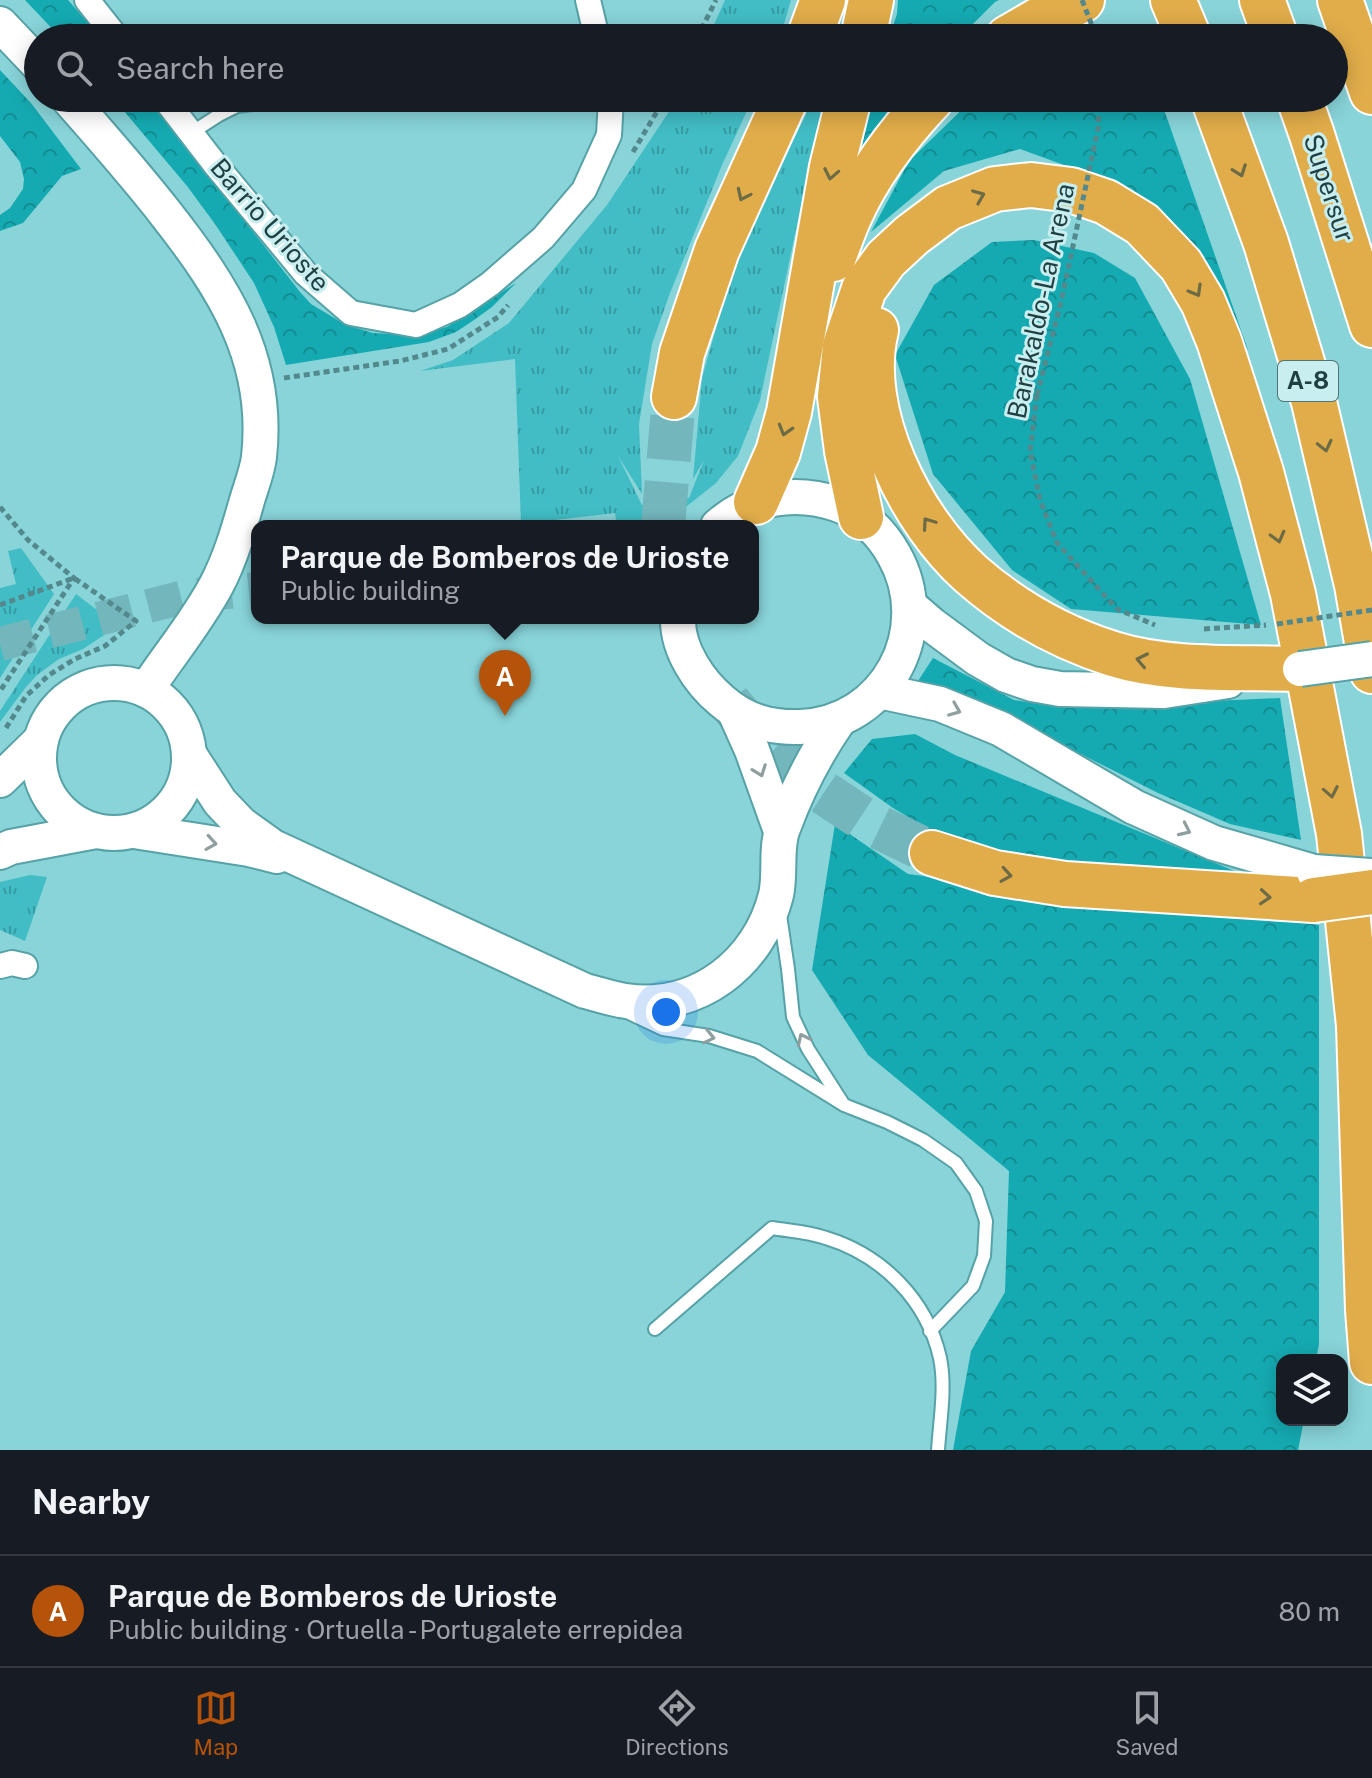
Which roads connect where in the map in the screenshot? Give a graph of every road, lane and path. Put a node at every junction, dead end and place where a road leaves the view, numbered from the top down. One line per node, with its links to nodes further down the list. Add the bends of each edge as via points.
1 (87, 0): 11 (street)
2 (588, 0): 12 (street)
3 (716, 0): 13 (path)
4 (823, 0): 14 (highway)
5 (871, 0): 15 (highway)
6 (1082, 0): 16 (highway); 17 (path, bridge)
7 (1173, 0): 18 (highway)
8 (1262, 0): 19 (highway)
9 (1340, 0): 21 (highway)
10 (0, 24): 20 (street)
11 (106, 24)
12 (594, 24)
13 (704, 24)
14 (814, 24)
15 (866, 24)
16 (1032, 24)
17 (1091, 24)
18 (1183, 24)
19 (1271, 24)
20 (24, 49)
21 (1372, 92)
22 (80, 112): 51 (street, via 212,276 241,331 256,382 259,460 237,538 217,584)
23 (175, 112): 32 (street, Barrio Urioste)
24 (225, 112): 32 (lane)
25 (610, 112): 32 (street, Barrio Urioste, via 609,135 584,190 543,238 460,305 416,325 351,313 306,274)
26 (780, 112): 36 (highway, one-way to 36, via 717,250 682,353)
27 (846, 112): 35 (highway, one-way to 35)
28 (919, 112): 35 (highway, via 878,163 849,216)
29 (1099, 112): 46 (path, Barakaldo-La Arena, bridge, via 1037,395 1030,451 1040,500 1057,543 1117,609)
30 (1218, 112): 50 (highway, A-8, one-way to 50, via 1266,243 1314,402)
31 (1304, 112): 34 (highway, Supersur)
32 (191, 133)
33 (912, 235): 39 (highway, via 864,289 845,346 840,397); 49 (highway, one-way to 33, via 1164,665 1060,635 981,581 938,537 911,498 886,445 872,395 872,347 884,298); 76 (highway, one-way to 76, via 948,208 995,189 1031,185 1106,202 1142,224 1181,265 1219,341 1293,594 1339,834 1359,1026)
34 (1372, 325)
35 (797, 367): 37 (highway, one-way to 37, via 785,432)
36 (674, 397)
37 (756, 502): 39 (street, via 812,497); 40 (street)
38 (0, 507): 41 (path, via 28,540)
39 (861, 517): 43 (street, via 884,538 904,572)
40 (725, 520)
41 (74, 578): 42 (path); 52 (path); 56 (path, via 136,621 105,646 49,675 26,696)
42 (0, 605)
43 (910, 606): 49 (street, via 1006,675 1060,689 1164,691); 53 (street, via 897,667)
44 (1372, 610): 47 (path, bridge)
45 (678, 624): 54 (street, via 688,658 706,688)
46 (1156, 625)
47 (1200, 629)
48 (1372, 659): 49 (street, bridge)
49 (1284, 670)
50 (1372, 671)
51 (146, 690): 57 (street, via 103,684 81,691 56,711); 58 (street, via 176,717)
52 (0, 691)
53 (879, 691): 55 (street); 67 (street, one-way to 67, via 940,704 1001,729 1134,807)
54 (735, 712): 55 (street, via 784,728); 62 (street, one-way to 62)
55 (839, 720): 62 (street, via 816,754)
56 (0, 735)
57 (41, 740): 59 (street); 60 (street, via 44,787 74,822)
58 (189, 754): 61 (street, via 181,794 153,823); 65 (street, via 241,824)
59 (0, 780)
60 (96, 831): 61 (street); 63 (street)
61 (134, 831): 65 (street, one-way to 65)
62 (781, 831): 69 (street)
63 (0, 852)
64 (932, 853): 67 (highway, one-way to 67, via 995,873 1065,884)
65 (308, 864): 72 (street)
66 (1372, 876): 67 (street, bridge)
67 (1314, 886): 68 (highway, bridge)
68 (1372, 892)
69 (776, 894): 72 (street, via 762,934 746,956 696,993 627,1001); 73 (lane, one-way to 69, via 793,1017)
70 (0, 966): 71 (street)
71 (25, 966)
72 (585, 991): 73 (lane, one-way to 73, via 663,1029 757,1051)
73 (844, 1105): 75 (lane, via 923,1140 956,1163 976,1191 986,1221 984,1256 973,1286)
74 (655, 1329): 75 (lane, via 772,1228 825,1237 864,1253 893,1275)
75 (930, 1331): 77 (lane, via 940,1357 942,1384)
76 (1372, 1362)
77 (938, 1450)

